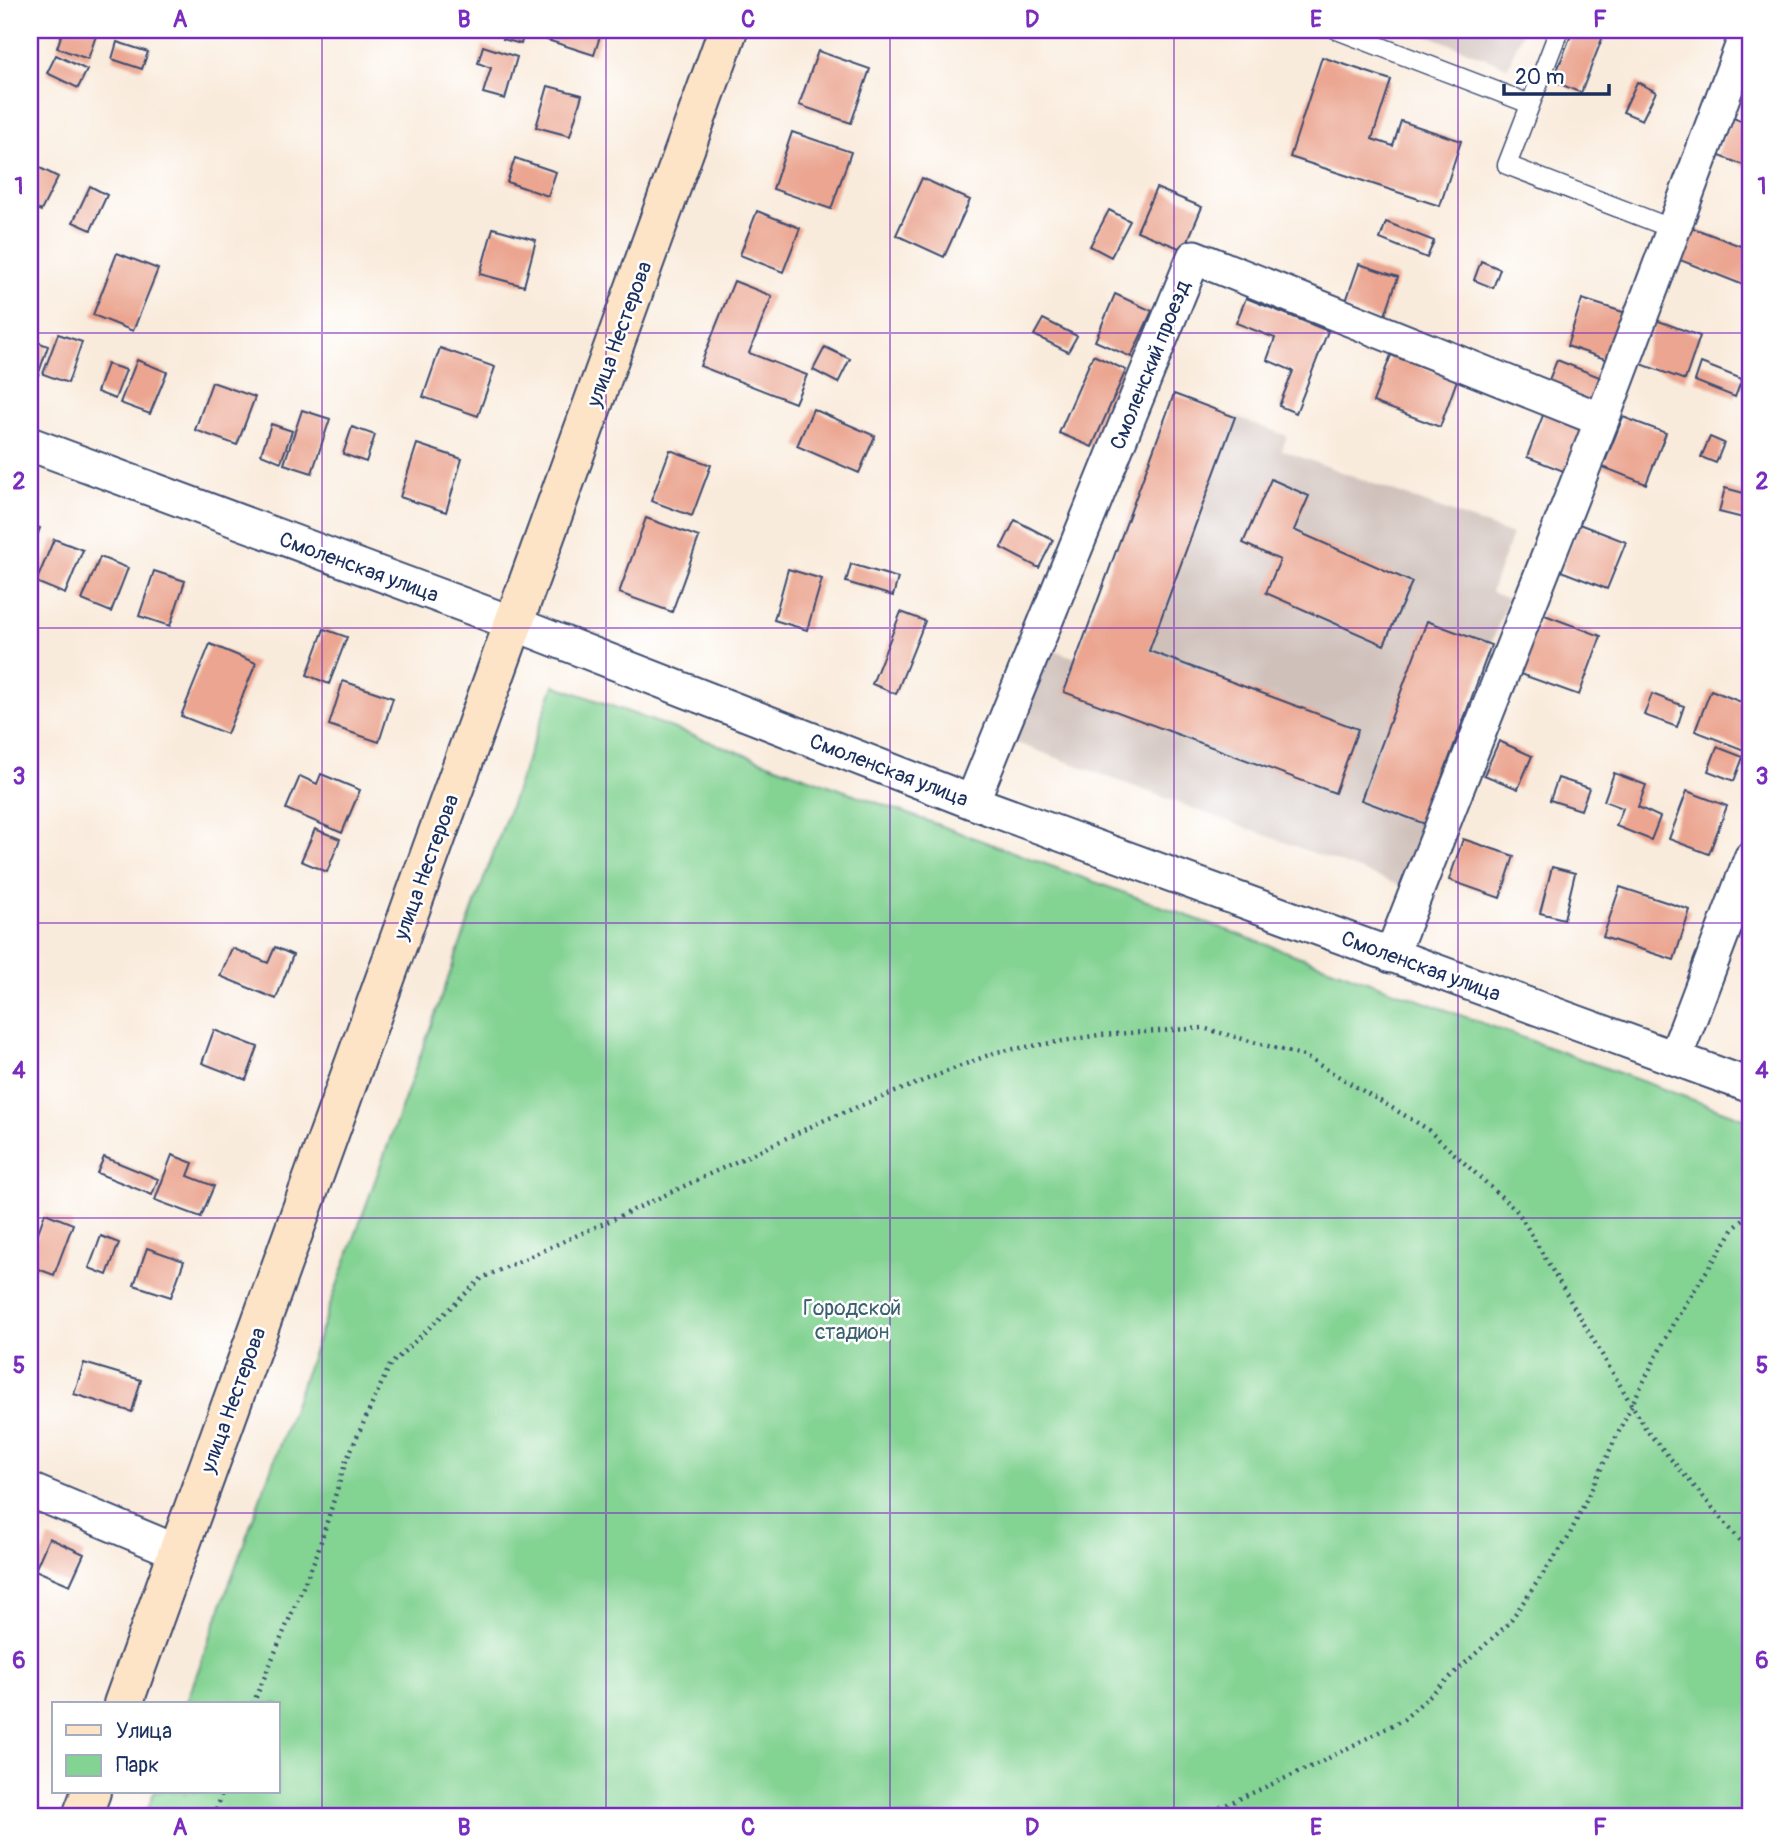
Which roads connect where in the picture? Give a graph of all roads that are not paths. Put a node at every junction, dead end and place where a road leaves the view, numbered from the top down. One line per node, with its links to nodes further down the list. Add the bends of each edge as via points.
1 (728, 30): 9 (main road, улица Нестерова)
2 (1337, 30): 5 (lane)
3 (1559, 30): 5 (lane)
4 (1748, 30): 6 (street)
5 (1530, 104): 6 (lane, via 1507,165)
6 (1673, 229): 7 (street)
7 (1602, 420): 10 (street, Смоленский проезд, via 1194,257); 12 (street)
8 (30, 444): 9 (street, Смоленская улица)
9 (514, 624): 10 (street, Смоленская улица); 16 (main road, улица Нестерова)
10 (972, 802): 12 (street, Смоленская улица)
11 (1751, 858): 13 (street)
12 (1391, 956): 13 (street, Смоленская улица)
13 (1675, 1058): 14 (street, Смоленская улица)
14 (1751, 1086)
15 (30, 1490): 16 (street)
16 (178, 1552): 17 (main road, улица Нестерова)
17 (123, 1702)
18 (90, 1794): 19 (main road)
19 (82, 1816)

